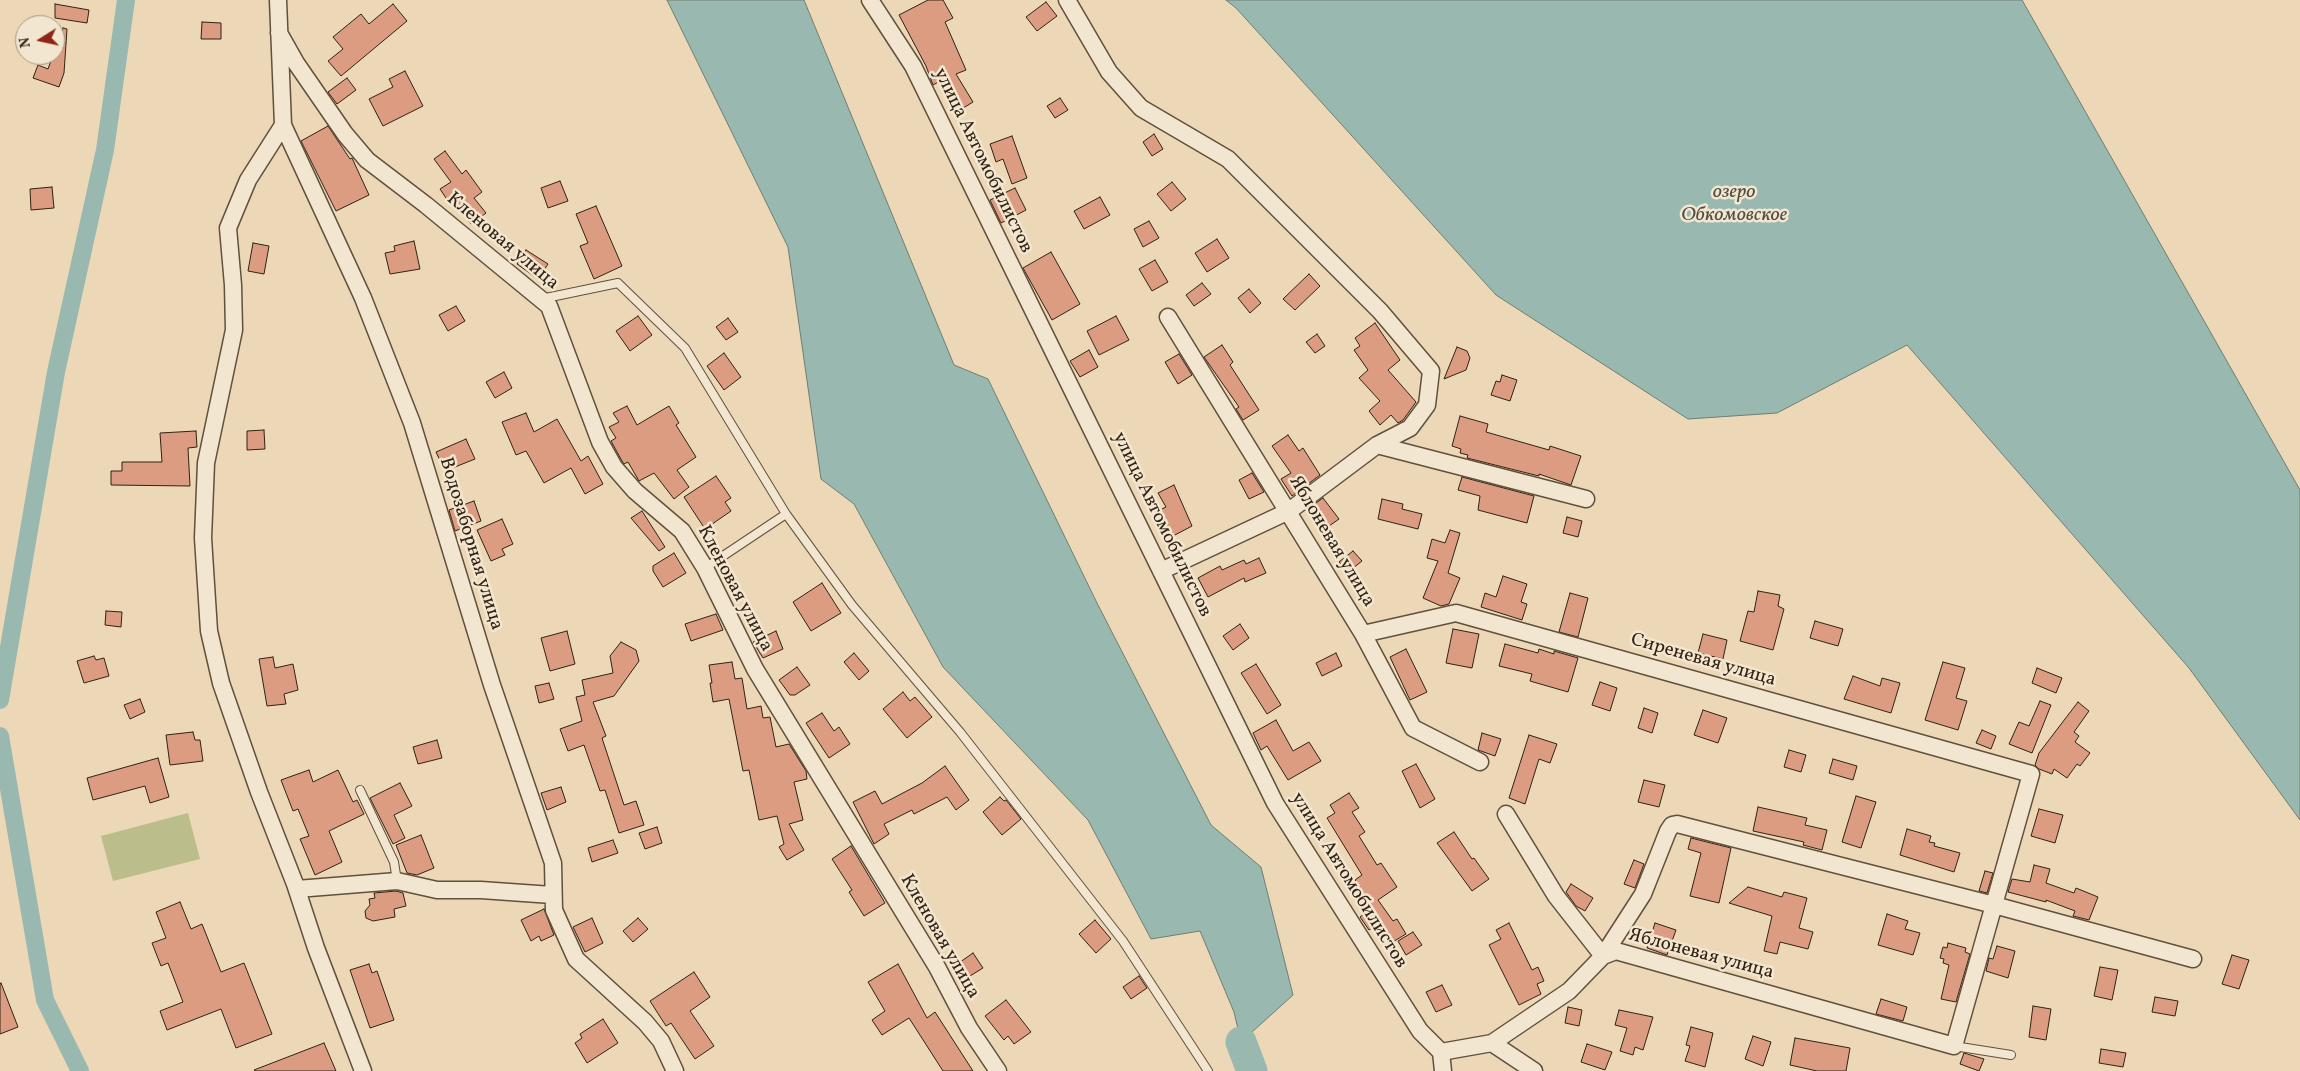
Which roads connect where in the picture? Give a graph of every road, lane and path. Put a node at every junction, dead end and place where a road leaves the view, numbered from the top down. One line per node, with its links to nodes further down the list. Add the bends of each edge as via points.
1 (278, 0): 4 (street, Водозаборная улица)
2 (870, 0): 13 (street, улица Автомобилистов, via 913,66)
3 (1067, 0): 8 (street, via 1109,72 1141,108 1228,160 1380,311 1431,371 1427,405 1410,428)
4 (279, 33): 5 (street, Водозаборная улица); 6 (street, Кленовая улица, via 301,71 367,160)
5 (283, 125): 19 (street, via 248,180 228,228 234,330 206,463 203,538 209,630 221,683); 20 (street, Водозаборная улица, via 348,264 412,423 492,685 553,863)
6 (541, 299): 11 (lane, via 618,283 623,287 685,348); 12 (street, Кленовая улица, via 556,320 600,442 614,467 635,491 682,531)
7 (1168, 317): 10 (street, Яблоневая улица)
8 (1377, 445): 9 (street); 10 (street)
9 (1586, 499)
10 (1289, 511): 13 (street); 14 (street, Яблоневая улица)
11 (786, 514): 12 (lane); 31 (lane, via 852,605 960,732 1123,941)
12 (705, 568): 30 (street, Кленовая улица, via 755,669 937,968 969,1028)
13 (1162, 571): 26 (street, улица Автомобилистов, via 1275,802 1420,1031)
14 (1363, 634): 15 (street, Яблоневая улица, via 1413,728); 21 (street, Сиреневая улица, via 1456,613 2031,774)
15 (1480, 762)
16 (360, 790): 18 (lane, via 394,862)
17 (1506, 814): 22 (street, Яблоневая улица, via 1556,896)
18 (397, 881): 19 (street); 20 (street, via 438,890)
19 (297, 889): 28 (street)
20 (552, 895): 29 (street, Водозаборная улица, via 554,910 576,959 645,1022 661,1041)
21 (1994, 905): 22 (street, via 1677,824 1668,831 1643,894); 23 (street); 25 (street)
22 (1603, 956): 24 (street, via 1569,991); 25 (street, Яблоневая улица, via 1616,951)
23 (2193, 959)
24 (1492, 1043): 26 (street); 33 (street)
25 (1954, 1046): 27 (lane)
26 (1441, 1052): 32 (street)
27 (2011, 1055)
28 (363, 1071)
29 (675, 1071)
30 (998, 1071)
31 (1208, 1071)
32 (1443, 1071)
33 (1534, 1071)

